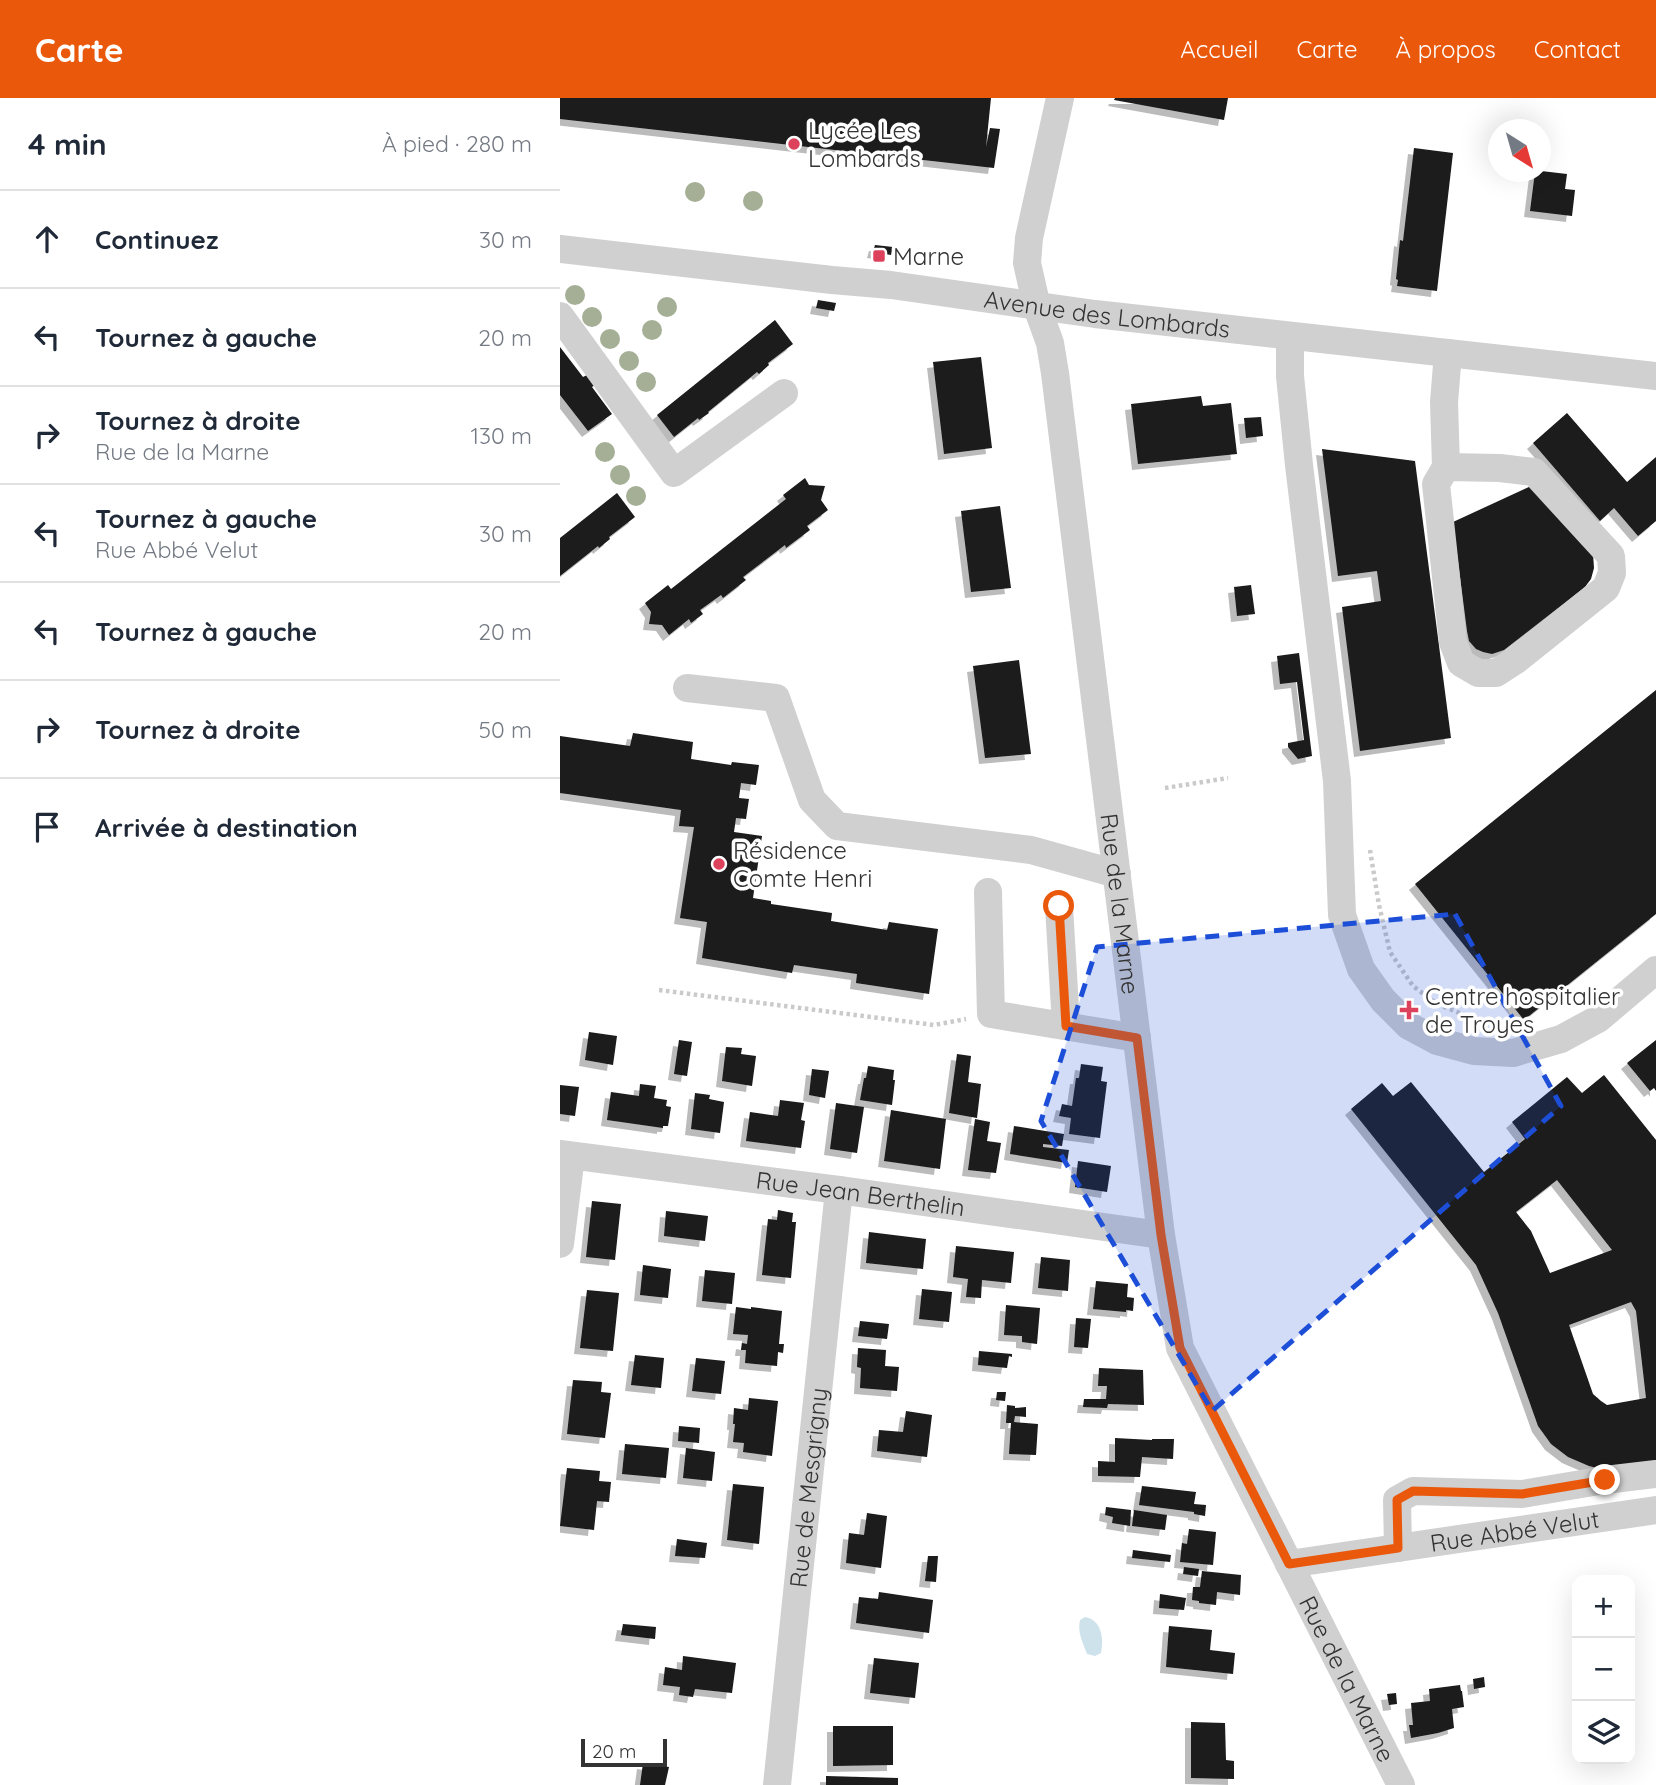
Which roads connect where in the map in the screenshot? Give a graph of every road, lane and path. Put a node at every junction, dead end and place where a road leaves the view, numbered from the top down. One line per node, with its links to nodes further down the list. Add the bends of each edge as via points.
1 (1060, 98): 3 (street, Rue de la Marne, via 1029,238 1027,263)
2 (560, 249): 3 (street, Avenue des Lombards, via 891,285)
3 (1037, 307): 5 (street, Avenue des Lombards); 14 (street, Rue de la Marne, via 1055,373)
4 (560, 316): 8 (street, via 674,473)
5 (1290, 336): 6 (street, Avenue des Lombards); 17 (street, via 1299,466 1337,781 1342,915 1362,969 1383,1000 1409,1026 1437,1041 1474,1051 1513,1053 1562,1039 1598,1019)
6 (1448, 353): 7 (street, Avenue des Lombards); 9 (street, via 1444,402)
7 (1656, 376)
8 (784, 393)
9 (1447, 467): 9 (street, via 1436,484 1453,642 1461,663 1478,673 1496,673 1606,588 1612,573 1611,555 1534,472)
10 (687, 688): 14 (street, via 776,698 813,800 836,826 1031,850)
11 (1228, 778): 12 (path)
12 (1165, 788)
13 (1368, 841): 20 (path, via 1390,952 1413,986 1437,1004)
14 (1117, 874): 22 (street, Rue de la Marne)
15 (988, 892): 19 (street)
16 (1059, 906): 21 (street)
17 (1656, 970)
18 (659, 990): 19 (path, via 934,1025)
19 (991, 1014): 21 (street)
20 (1488, 1022)
21 (1066, 1026): 22 (street)
22 (1137, 1038): 25 (street, Rue de la Marne)
23 (565, 1155): 24 (street, Rue Jean Berthelin); 26 (street)
24 (839, 1190): 25 (street, Rue Jean Berthelin); 31 (street, Rue de Mesgrigny)
25 (1161, 1235): 30 (street, Rue de la Marne, via 1180,1348)
26 (560, 1244)
27 (1656, 1474): 29 (street, via 1522,1494 1413,1491 1397,1500)
28 (1656, 1510): 29 (street, Rue Abbé Velut)
29 (1398, 1548): 30 (street, Rue Abbé Velut)
30 (1289, 1564): 32 (street, Rue de la Marne)
31 (777, 1785)
32 (1402, 1785)

